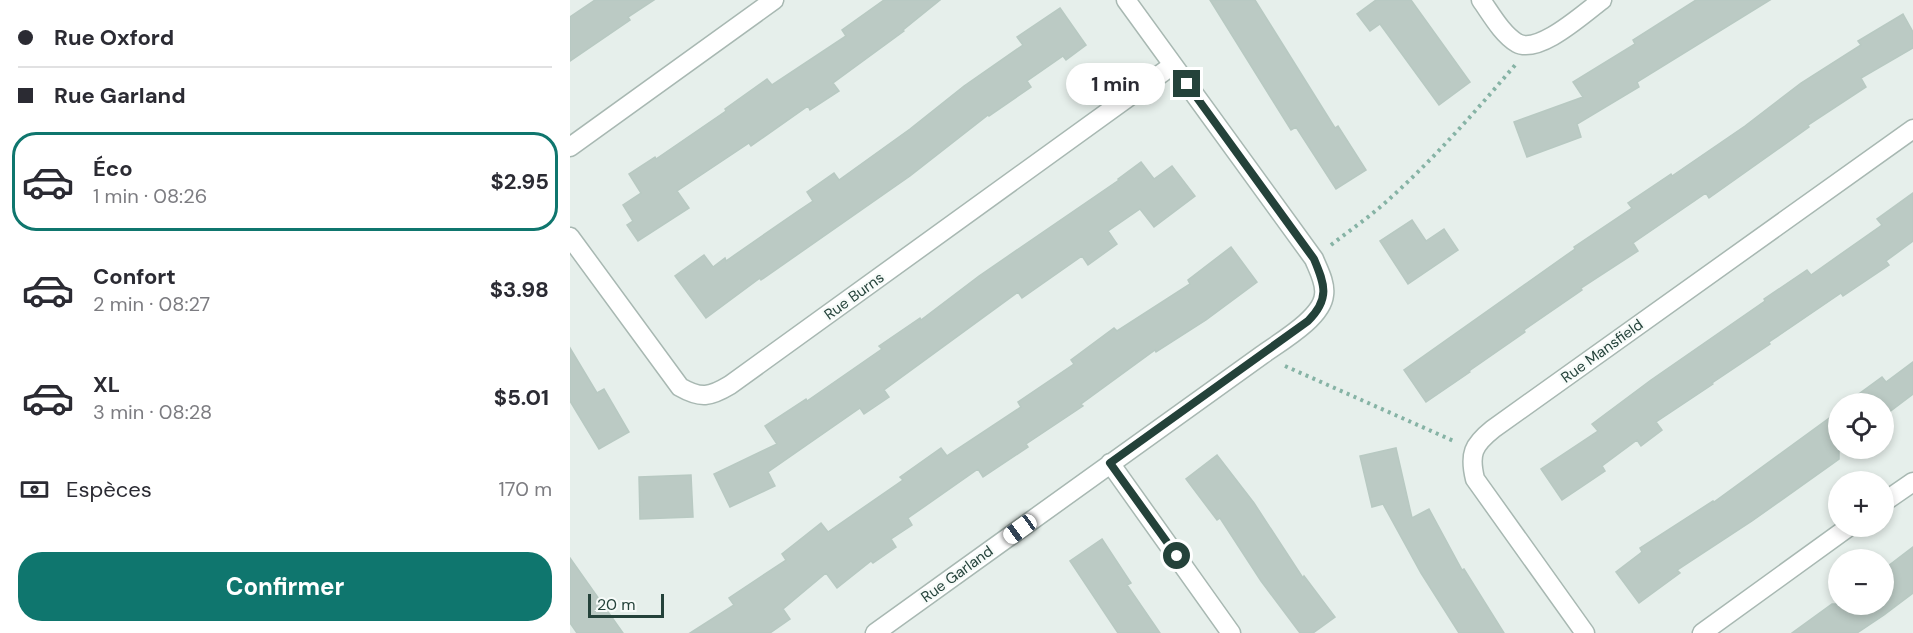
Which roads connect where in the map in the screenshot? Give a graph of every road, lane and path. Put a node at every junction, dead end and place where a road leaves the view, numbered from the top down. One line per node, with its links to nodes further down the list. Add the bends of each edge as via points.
1 (774, 0): 8 (street)
2 (1126, 0): 6 (street, Rue Garland)
3 (1481, 0): 5 (street, via 1510,37 1519,44)
4 (1602, 0): 5 (street, via 1557,33)
5 (1532, 45): 10 (path, via 1464,125 1411,178)
6 (1173, 65): 9 (street, Rue Burns, via 713,394 695,396 680,387); 10 (street, Rue Garland)
7 (1913, 129): 12 (street, Rue Mansfield, via 1502,422)
8 (570, 147)
9 (570, 237)
10 (1314, 259): 11 (street, Rue Garland, via 1324,295 1318,311)
11 (1262, 355): 12 (path); 13 (street, Rue Garland)
12 (1473, 449): 19 (street, via 1471,465 1475,479)
13 (1110, 463): 17 (street, Rue Garland); 18 (street)
14 (1913, 482): 15 (street)
15 (1894, 495)
16 (1835, 537): 20 (street)
17 (875, 633)
18 (1232, 633)
19 (1585, 633)
20 (1702, 633)

